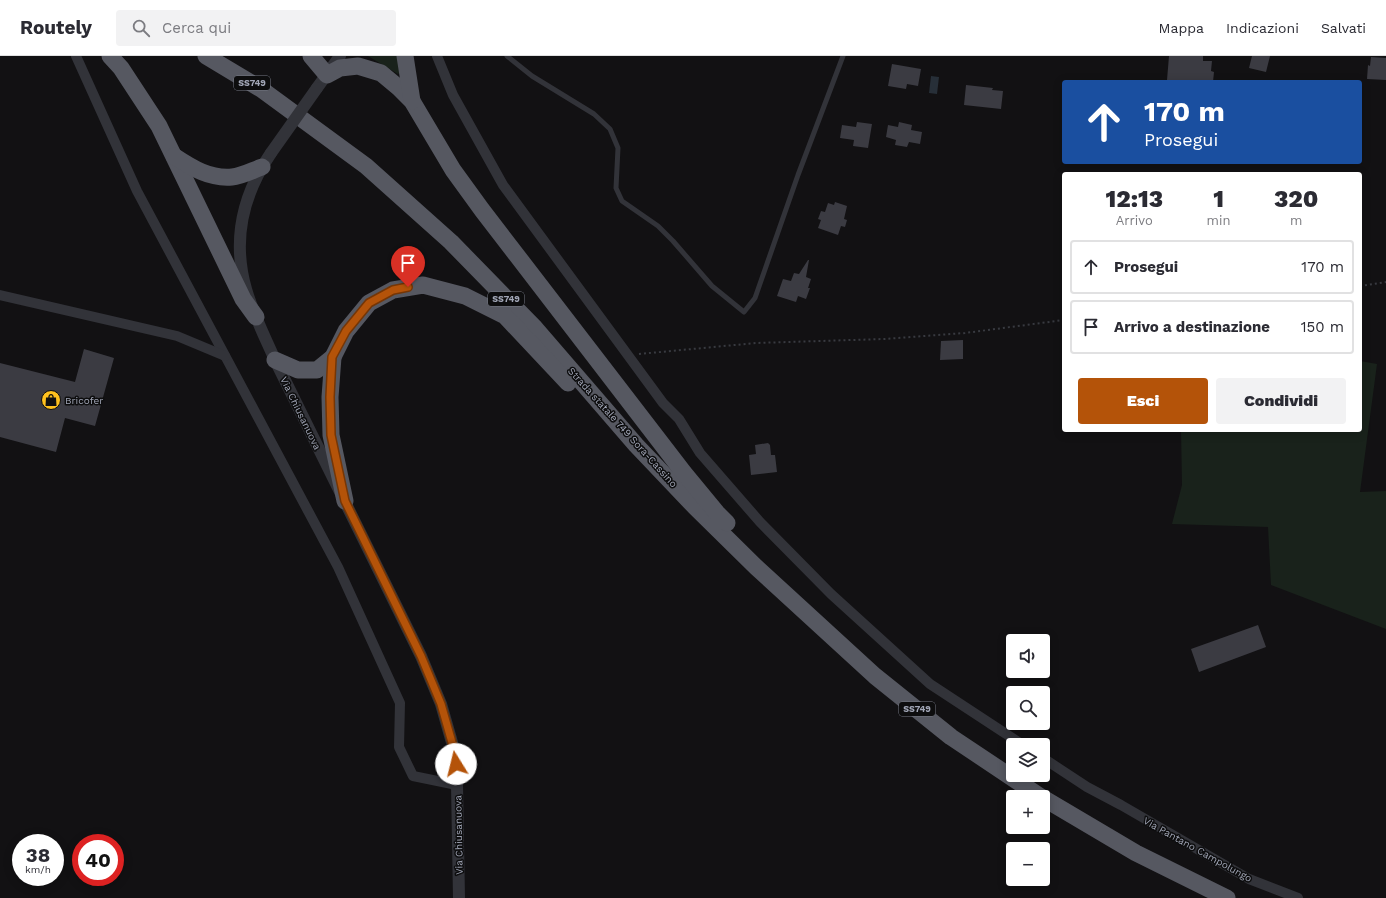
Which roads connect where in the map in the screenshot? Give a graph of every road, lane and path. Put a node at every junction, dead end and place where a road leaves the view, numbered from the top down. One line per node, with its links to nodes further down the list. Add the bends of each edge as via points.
1 (76, 56): 20 (street, via 137,192)
2 (110, 56): 12 (highway, via 121,68 159,126)
3 (206, 56): 24 (highway, Strada statale 749 Sora-Cassino / SS749, via 261,89 366,166 451,242 534,328 636,445)
4 (311, 56): 10 (highway)
5 (340, 56): 10 (street, Via Chiusanuova)
6 (405, 56): 11 (highway)
7 (437, 56): 19 (street, via 453,95 503,185)
8 (507, 56): 9 (lane, via 532,76 594,114 610,129 618,148 616,188 622,201 658,226 712,286 744,312 755,298)
9 (843, 56)
10 (322, 82): 11 (highway, via 340,68 368,68 381,73); 13 (street, Via Chiusanuova, bridge)
11 (412, 101): 25 (highway, via 452,170 482,210 717,513 785,583)
12 (174, 156): 13 (highway, via 191,168 212,176 233,177); 17 (highway, via 243,299)
13 (267, 160): 17 (street, Via Chiusanuova, via 252,186 244,210 241,234 241,261)
14 (1386, 282): 15 (path)
15 (1362, 286)
16 (0, 295): 20 (street, via 178,336)
17 (256, 317): 22 (street, Via Chiusanuova)
18 (1062, 320): 19 (path, via 884,339 756,343)
19 (628, 355): 26 (street, via 663,403 679,419 700,453 760,522 831,594 930,684)
20 (225, 356): 28 (street, via 335,560 390,679 400,703 400,747 413,776)
21 (332, 357): 22 (highway, via 317,370 298,370); 23 (highway, via 331,435); 24 (highway, via 346,331 369,303 393,290 423,285 465,296 504,316 657,477)
22 (275, 360): 23 (street, Via Chiusanuova)
23 (345, 501): 28 (street, Via Chiusanuova, via 421,656 441,704 455,753)
24 (695, 507): 25 (highway, Strada statale 749 Sora-Cassino / SS749)
25 (802, 609): 29 (highway, Strada statale 749 Sora-Cassino / SS749, via 874,676 951,737)
26 (1012, 738)
27 (1050, 763): 33 (street, Via Pantano Campolungo, via 1087,787 1249,879)
28 (457, 785): 31 (street, Via Chiusanuova)
29 (1030, 790)
30 (1050, 803): 32 (highway, Strada statale 749 Sora-Cassino / SS749, via 1136,853)
31 (459, 898)
32 (1227, 898)
33 (1298, 898)

